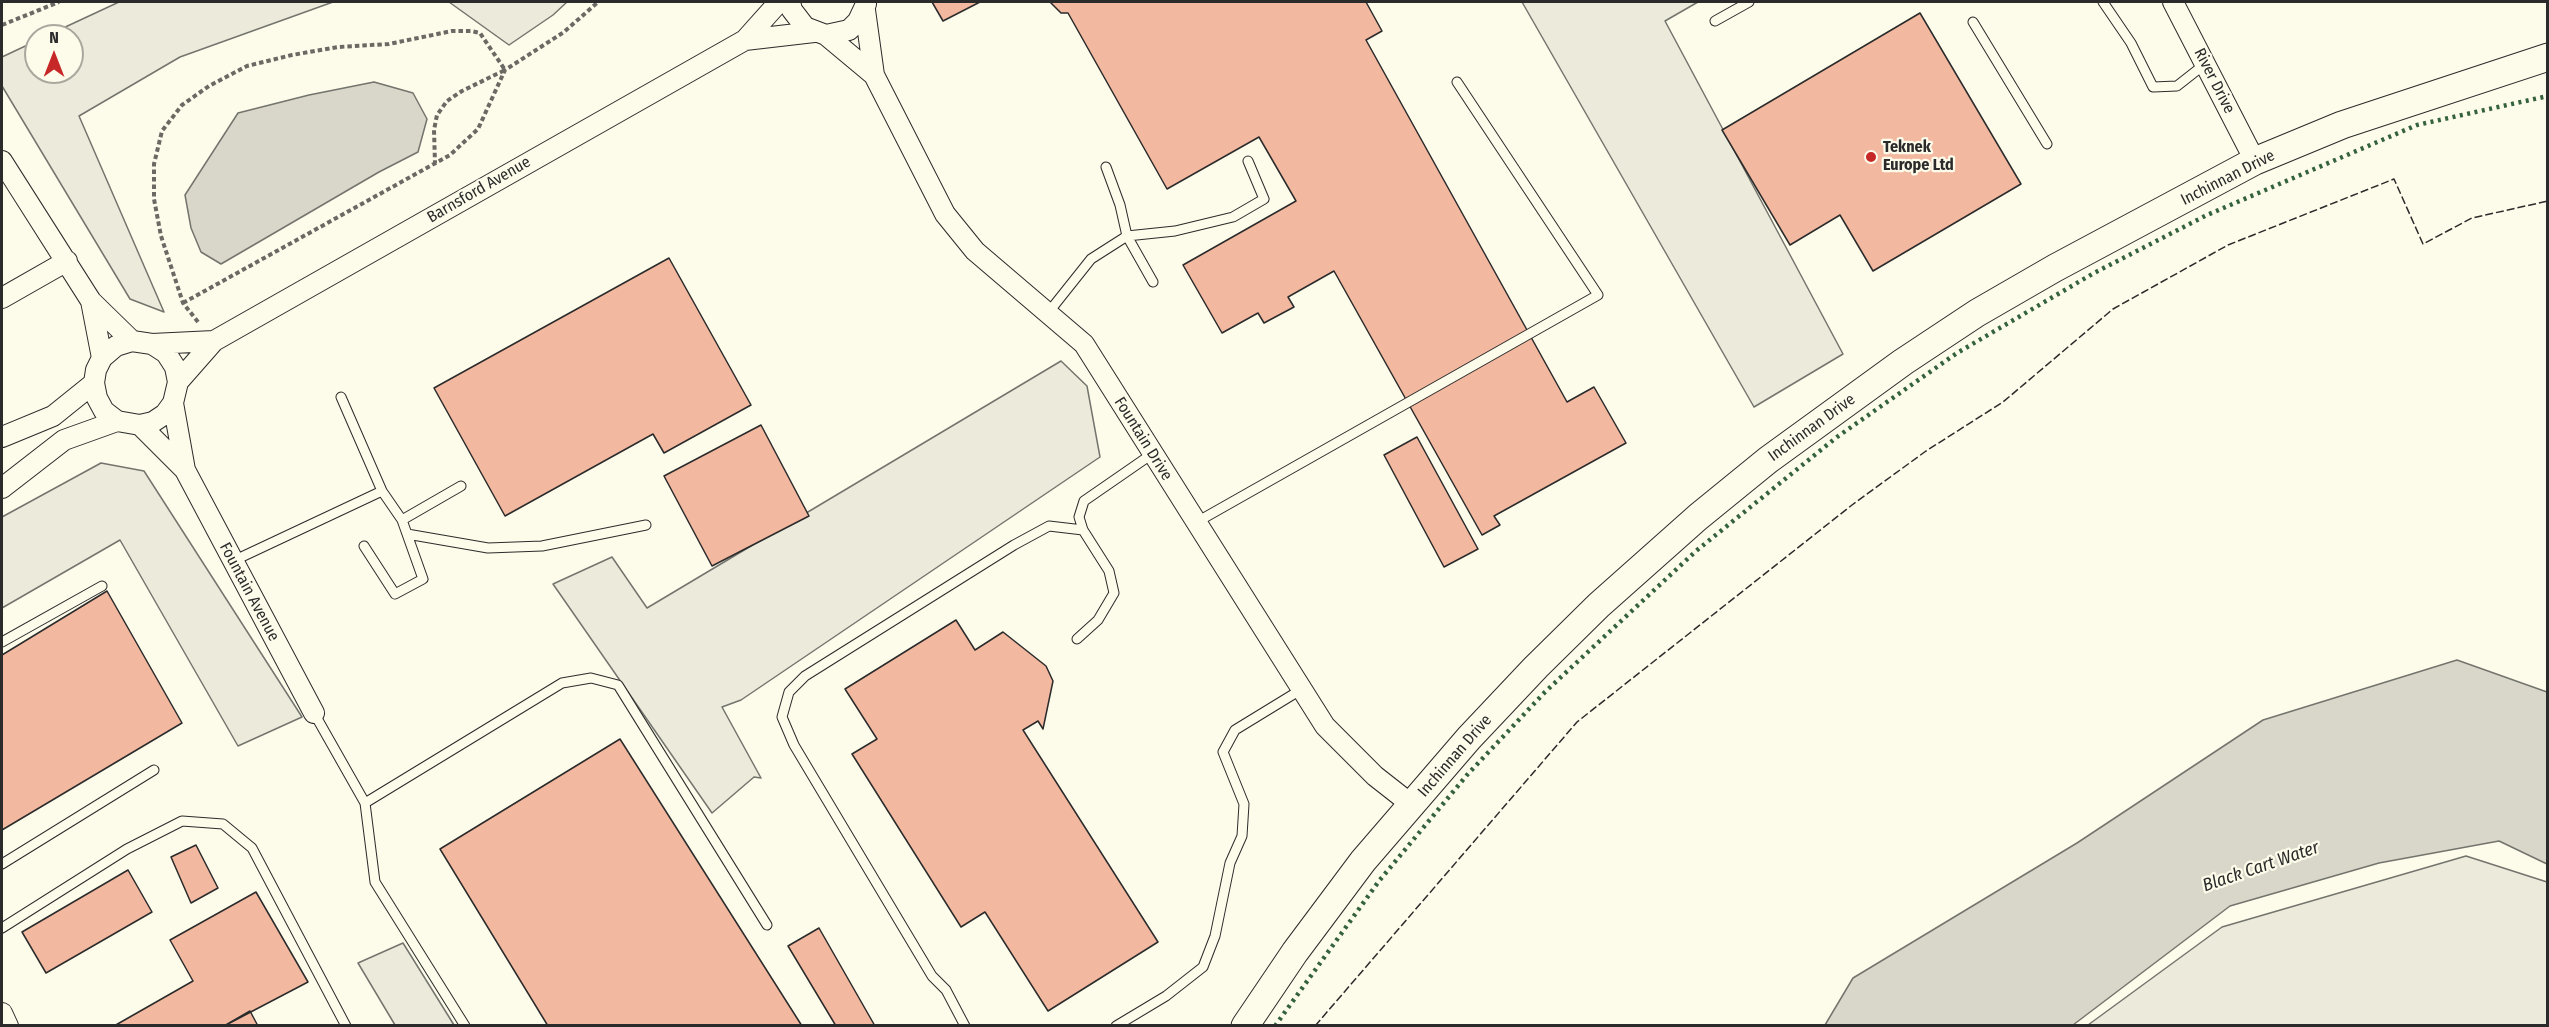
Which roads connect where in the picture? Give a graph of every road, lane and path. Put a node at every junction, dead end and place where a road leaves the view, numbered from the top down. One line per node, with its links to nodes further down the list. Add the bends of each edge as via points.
1 (59, 2): 11 (path)
2 (598, 2): 16 (path, via 564,32)
3 (779, 2): 13 (street, Barnsford Avenue)
4 (790, 2): 12 (street, Fountain Drive, via 798,20)
5 (1749, 2): 9 (lane)
6 (2103, 2): 15 (lane, via 2131,43 2153,87 2176,86)
7 (2173, 2): 15 (street, River Drive)
8 (866, 6): 12 (street, Barnsford Avenue, via 849,30); 17 (street, Fountain Drive)
9 (1715, 21)
10 (1973, 22): 19 (lane)
11 (2, 25)
12 (820, 34): 13 (street, Barnsford Avenue); 17 (street, Fountain Drive)
13 (745, 40): 33 (street, Barnsford Avenue)
14 (2547, 57): 22 (street, Inchinnan Drive, via 2342,126)
15 (2205, 64): 22 (street, River Drive)
16 (505, 70): 23 (path, via 478,129 450,155); 23 (path, via 447,101 437,115 434,130); 30 (path, via 480,33 452,31 389,44 338,47 248,66 182,105 162,131 154,164 154,199 161,236)
17 (874, 75): 31 (street, Fountain Drive, via 945,214 975,251)
18 (1457, 82): 49 (lane, via 1598,296)
19 (2047, 144)
20 (2, 161): 26 (street)
21 (1248, 161): 25 (lane, via 1264,199 1233,217 1175,231)
22 (2255, 161): 62 (street, Inchinnan Drive, via 1977,313 1768,459 1591,613 1484,722)
23 (435, 163): 30 (path)
24 (1106, 167): 25 (lane)
25 (1127, 236): 27 (lane); 31 (lane, via 1091,259)
26 (67, 261): 28 (street); 29 (street)
27 (1153, 282)
28 (2, 298)
29 (91, 301): 32 (street); 35 (street)
30 (183, 303): 33 (path)
31 (1048, 314): 43 (street, Fountain Drive, via 1084,344)
32 (132, 341): 34 (street, Barnsford Avenue); 35 (street, via 116,346)
33 (214, 341): 34 (street, Barnsford Avenue); 36 (street, Barnsford Avenue)
34 (152, 344): 36 (street, via 166,353)
35 (102, 358): 37 (street)
36 (178, 382): 39 (street)
37 (94, 383): 40 (street, via 100,405); 42 (street, via 53,417)
38 (341, 398): 47 (lane)
39 (174, 403): 41 (street, via 153,422); 44 (street, Fountain Avenue)
40 (117, 421): 41 (street); 46 (street, via 64,440)
41 (140, 425): 44 (street, Fountain Avenue)
42 (2, 437)
43 (1152, 454): 49 (street, Fountain Drive); 51 (lane, via 1084,501 1079,517)
44 (185, 470): 54 (street, Fountain Avenue)
45 (461, 486): 48 (lane)
46 (2, 488)
47 (382, 491): 48 (lane); 54 (lane)
48 (402, 520): 52 (lane)
49 (1195, 523): 58 (street, Fountain Drive)
50 (646, 525): 52 (lane, via 542,546 488,548)
51 (1083, 530): 56 (lane, via 1109,571 1114,592 1098,620); 70 (lane, via 1049,526 1014,545 805,676 789,692 782,717 794,745)
52 (407, 534): 53 (lane, via 423,579 395,594)
53 (364, 546)
54 (233, 561): 59 (street, Fountain Avenue)
55 (102, 586): 57 (lane)
56 (1077, 639)
57 (2, 642)
58 (1302, 689): 62 (street, Fountain Drive, via 1325,726 1375,776); 71 (lane, via 1235,730 1223,752 1244,804 1242,836 1230,863 1215,936 1203,967 1166,996)
59 (314, 714): 61 (lane)
60 (154, 770): 63 (lane)
61 (365, 803): 64 (lane, via 562,683 591,678 606,681 618,685); 69 (lane, via 375,882)
62 (1412, 805): 72 (street, Inchinnan Drive, via 1356,870)
63 (2, 864)
64 (766, 925)
65 (2, 928): 68 (lane, via 127,849 182,821 223,824 252,848)
66 (2, 1013): 67 (street)
67 (8, 1026)
68 (346, 1026)
69 (465, 1026)
70 (965, 1026)
71 (1116, 1026)
72 (1245, 1026)

